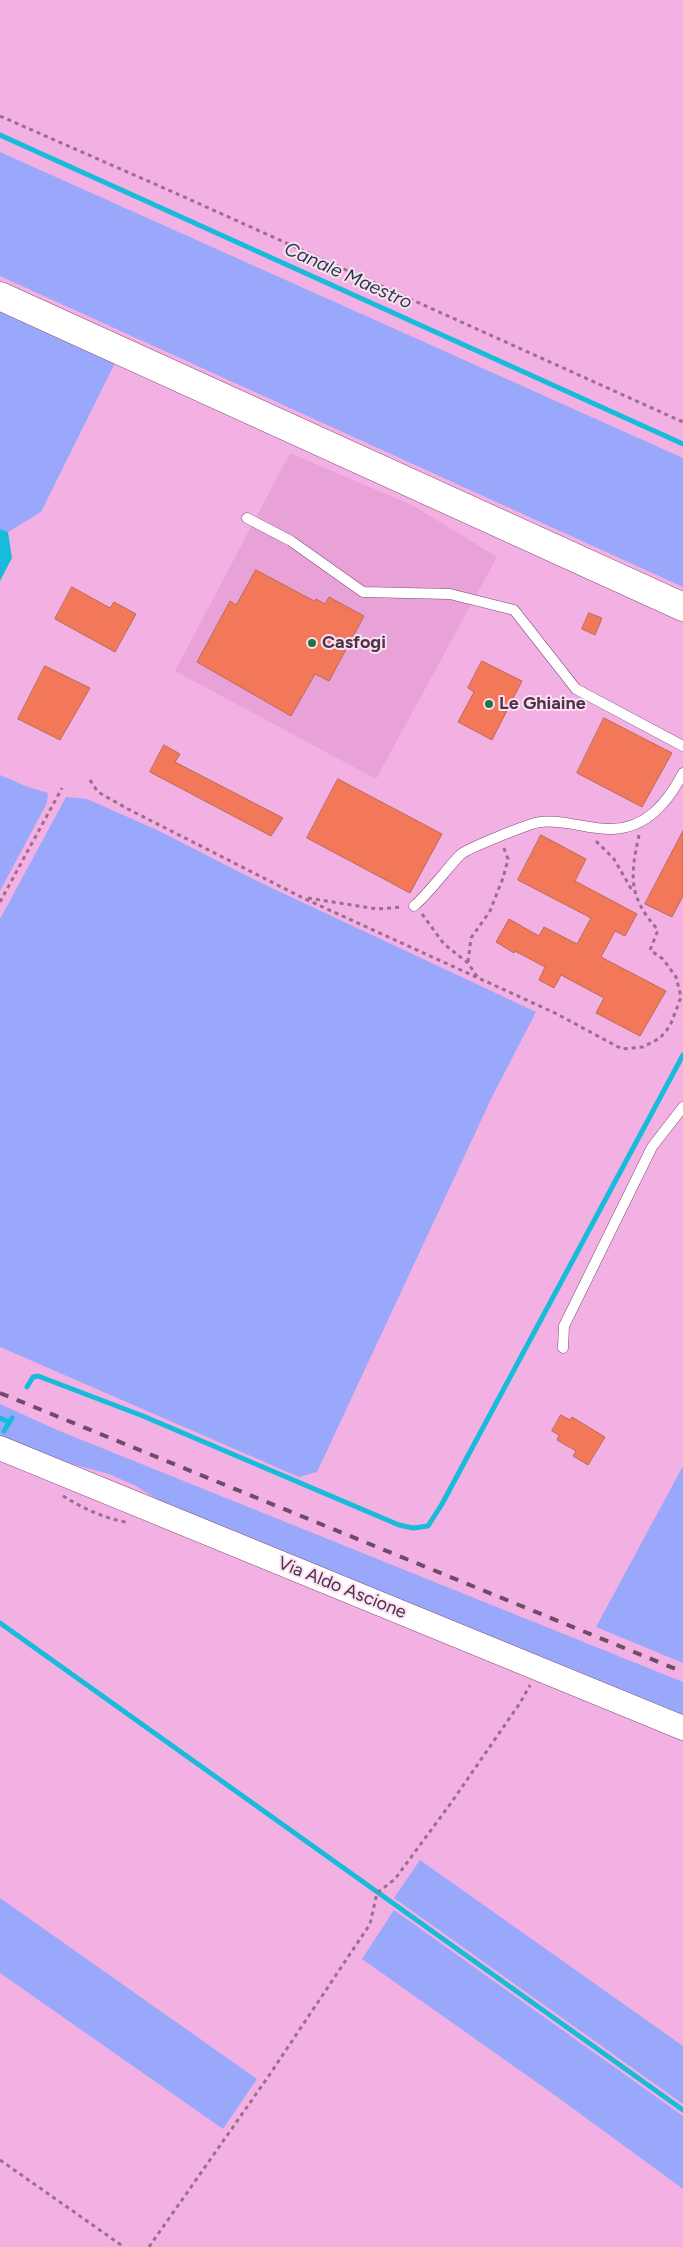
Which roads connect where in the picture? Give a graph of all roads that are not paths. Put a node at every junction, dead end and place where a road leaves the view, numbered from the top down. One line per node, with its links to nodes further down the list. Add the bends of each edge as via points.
1 (0, 296): 3 (main road)
2 (247, 518): 4 (lane, via 291,541 363,592 450,594 514,610 576,689)
3 (683, 607)
4 (683, 746)
5 (683, 774): 6 (lane, via 671,795 642,823 612,830 540,822 461,854 432,890)
6 (414, 906)
7 (683, 1107): 8 (lane, via 648,1155 564,1326)
8 (563, 1348)
9 (0, 1448): 10 (street, Via Aldo Ascione)
10 (683, 1728)

